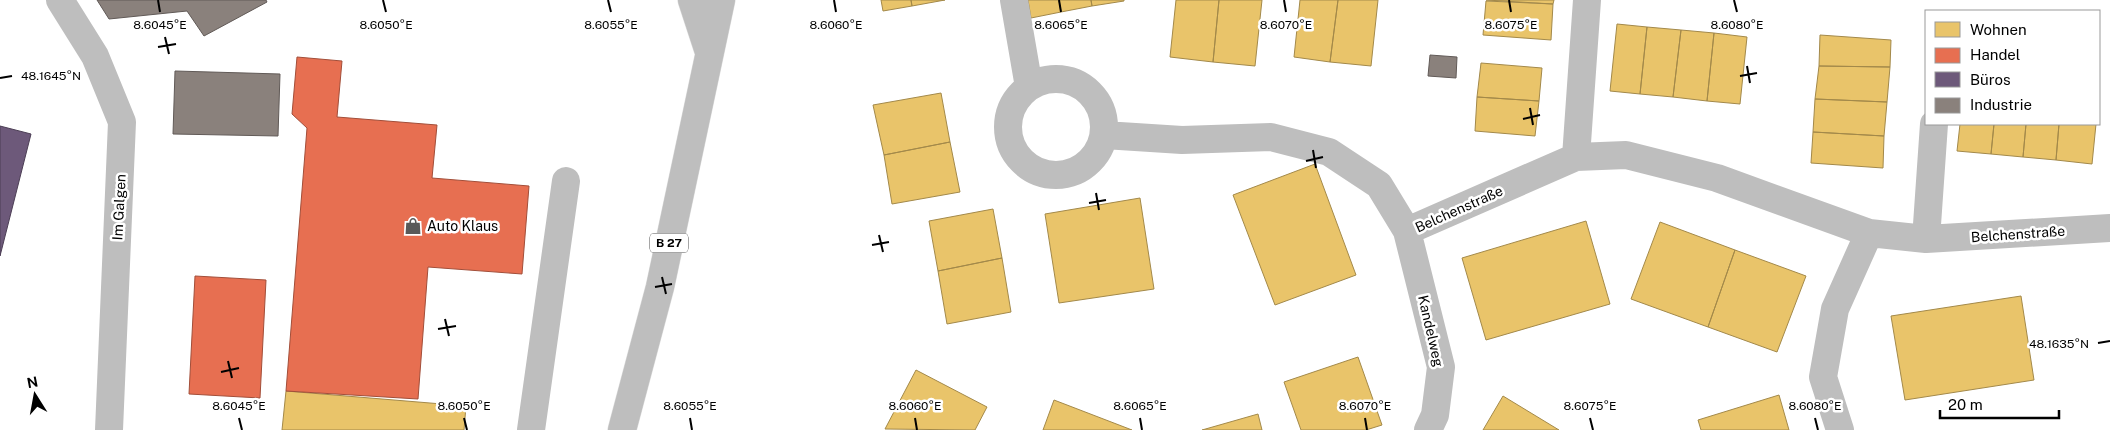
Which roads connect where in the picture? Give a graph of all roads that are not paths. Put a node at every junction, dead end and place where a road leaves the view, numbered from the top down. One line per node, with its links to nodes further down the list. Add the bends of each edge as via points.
1 (60, 0): 16 (street, Im Galgen, via 95,56 122,122)
2 (692, 0): 6 (street)
3 (721, 0): 6 (street, B 27)
4 (1014, 0): 7 (street)
5 (1587, 0): 10 (street)
6 (709, 54): 18 (street, B 27, via 660,287)
7 (1029, 87): 9 (street, via 1044,80 1061,78 1078,83 1100,105); 9 (street, via 1017,98 1007,130 1012,147 1033,169 1048,175 1077,170 1090,162)
8 (1934, 125): 15 (street)
9 (1104, 135): 13 (street, Belchenstraße, via 1182,140 1271,137 1329,152 1379,185)
10 (1576, 157): 13 (street, Belchenstraße); 14 (street, Belchenstraße, via 1626,155 1708,175)
11 (566, 181): 17 (street)
12 (2110, 228): 15 (street, Belchenstraße)
13 (1407, 231): 19 (street, Kandelweg, via 1441,367 1435,415)
14 (1869, 233): 15 (street, Belchenstraße); 20 (street, via 1835,309 1823,377)
15 (1926, 239)
16 (109, 430)
17 (531, 430)
18 (622, 430)
19 (1428, 430)
20 (1840, 430)

